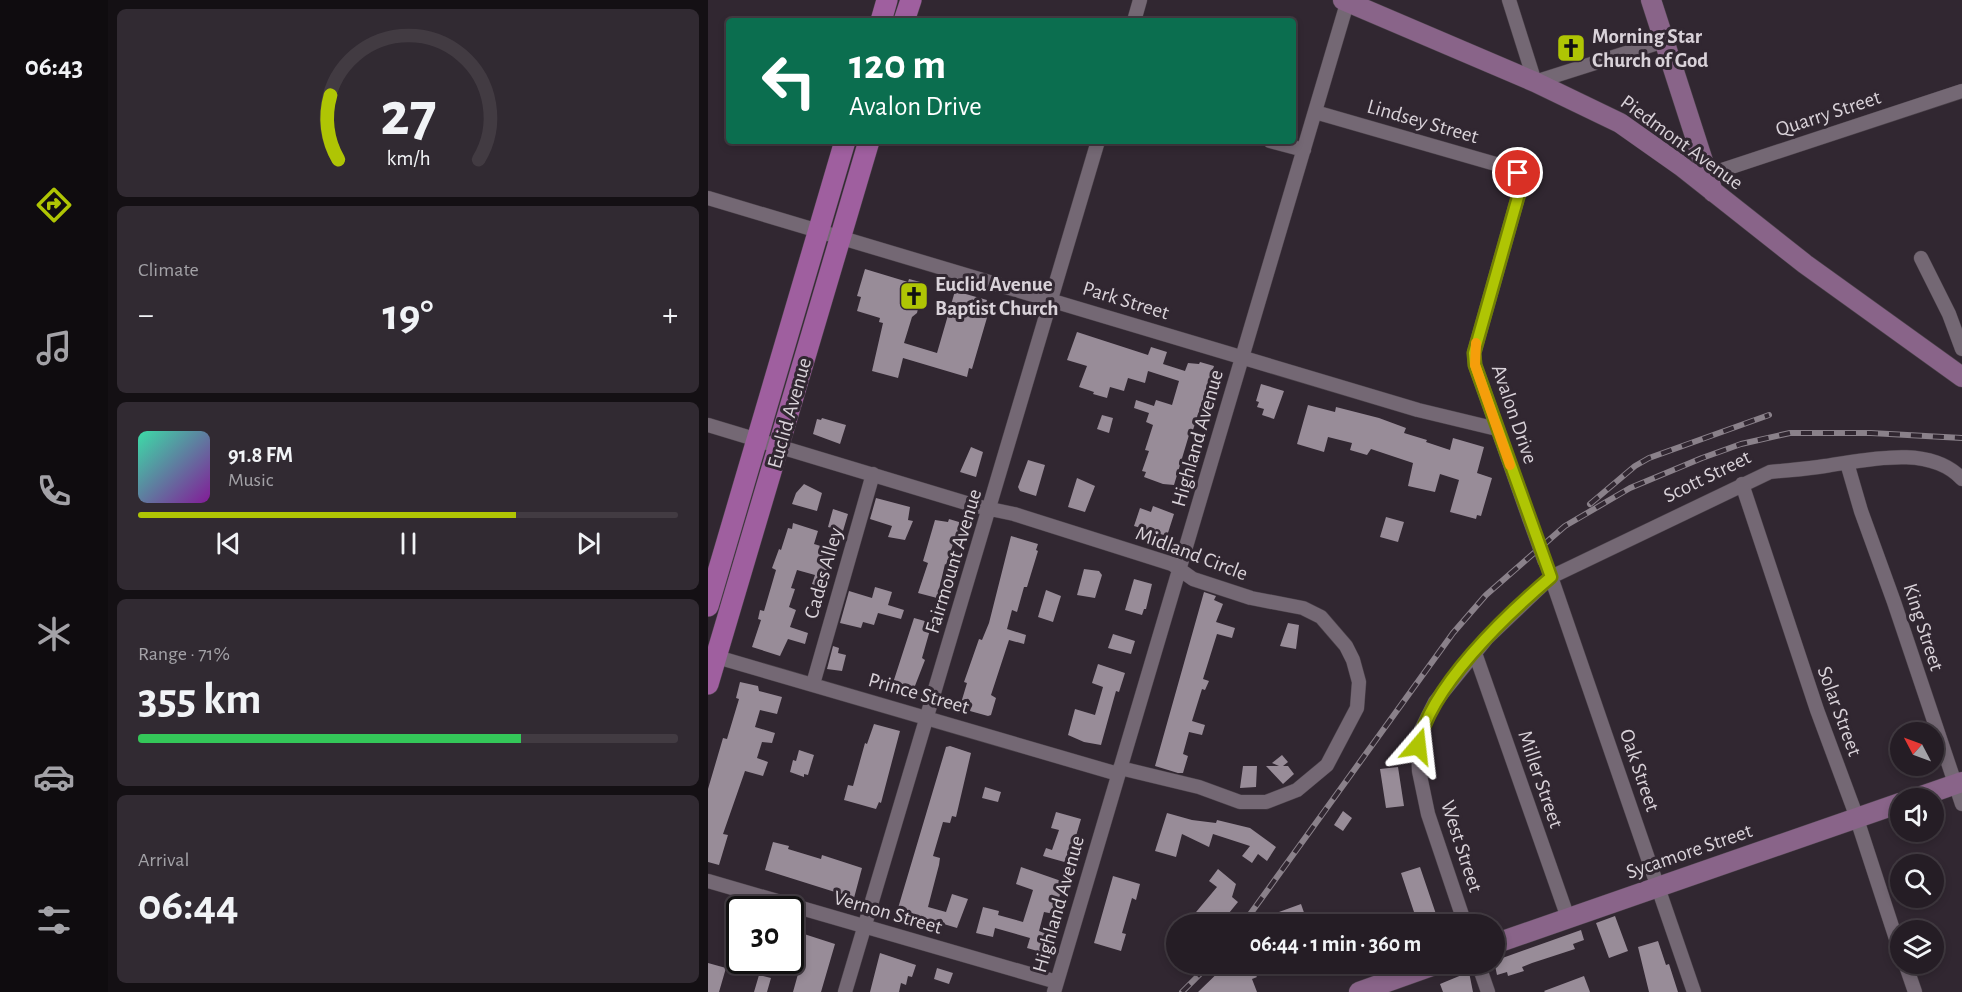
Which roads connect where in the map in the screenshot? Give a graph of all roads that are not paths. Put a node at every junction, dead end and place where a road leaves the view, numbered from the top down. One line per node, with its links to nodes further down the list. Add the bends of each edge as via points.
1 (887, 0): 7 (main road)
2 (911, 0): 8 (main road)
3 (1140, 0): 9 (street)
4 (1509, 0): 11 (street)
5 (1651, 0): 10 (street)
6 (1346, 1): 11 (street, Piedmont Avenue); 13 (street, Highland Avenue)
7 (882, 18)
8 (905, 18)
9 (1135, 18)
10 (1664, 41): 11 (street); 20 (street)
11 (1535, 82): 20 (street, Piedmont Avenue, via 1620,123)
12 (1962, 91): 20 (street, Quarry Street)
13 (1315, 112): 18 (street, Highland Avenue); 19 (street, Lindsey Street)
14 (844, 144): 22 (main road, Euclid Avenue)
15 (868, 144): 23 (main road, Euclid Avenue)
16 (1097, 144): 25 (street, Fairmount Avenue)
17 (1281, 144): 18 (street)
18 (1304, 150): 27 (street, Highland Avenue)
19 (1518, 173): 30 (street, Avalon Drive, via 1520,190 1474,353)
20 (1710, 184): 28 (street, Piedmont Avenue, via 1805,264)
21 (708, 198): 22 (street, Park Street)
22 (820, 232): 23 (street, Park Street); 31 (main road, Euclid Avenue)
23 (840, 238): 25 (street, Park Street); 32 (main road, Euclid Avenue)
24 (1921, 258): 26 (street)
25 (1050, 299): 27 (street, Park Street); 37 (street, Fairmount Avenue)
26 (1962, 349)
27 (1243, 356): 30 (street, Park Street, via 1418,410); 39 (street, Highland Avenue)
28 (1957, 370)
29 (708, 425): 31 (street, Midland Circle)
30 (1497, 429): 38 (street, Avalon Drive, bridge)
31 (756, 439): 32 (street, Midland Circle); 41 (main road, Euclid Avenue)
32 (780, 445): 34 (street, Midland Circle); 43 (main road, Euclid Avenue)
33 (1847, 462): 35 (street, Scott Street, via 1891,457 1935,462 1955,471); 36 (street, Scott Street, via 1770,472); 48 (street, King Street)
34 (873, 474): 37 (street, Midland Circle); 45 (street, Cades Alley)
35 (1962, 479)
36 (1743, 484): 40 (street, Scott Street); 52 (street, Solar Street)
37 (990, 508): 39 (street, Midland Circle, via 1172,564); 46 (street, Fairmount Avenue)
38 (1545, 562): 40 (street, Oak Street)
39 (1180, 570): 47 (street, Highland Avenue); 47 (street, Midland Circle, via 1193,579 1251,598 1303,608 1321,617 1353,660 1359,682 1357,708 1327,765 1297,790 1266,802 1240,802 1198,787)
40 (1551, 577): 42 (street, West Street); 54 (street, Oak Street)
41 (708, 606)
42 (1475, 653): 55 (street, West Street, via 1431,708 1418,746 1428,814); 56 (street, Miller Street)
43 (712, 656): 44 (main road, Euclid Avenue); 45 (street, Prince Street)
44 (708, 684)
45 (813, 684): 46 (street, Prince Street)
46 (927, 718): 47 (street, Prince Street); 58 (street, Fairmount Avenue)
47 (1119, 771): 63 (street, Highland Avenue)
48 (1959, 783): 49 (street); 50 (street, King Street)
49 (1944, 788)
50 (1962, 804)
51 (1890, 806): 52 (street, Sycamore Street)
52 (1857, 818): 54 (street, Sycamore Street); 57 (street, Solar Street)
53 (708, 881): 58 (street, Vernon Street)
54 (1658, 887): 56 (street, Sycamore Street); 67 (street, Oak Street)
55 (1462, 914)
56 (1568, 918): 59 (street, Sycamore Street)
57 (1890, 920)
58 (865, 928): 63 (street, Vernon Street); 64 (street, Fairmount Avenue)
59 (1505, 940)
60 (1409, 974): 65 (street)
61 (1482, 974): 66 (street)
62 (1909, 974): 68 (street)
63 (1056, 987)
64 (845, 992)
65 (1359, 992)
66 (1488, 992)
67 (1694, 992)
68 (1915, 992)

